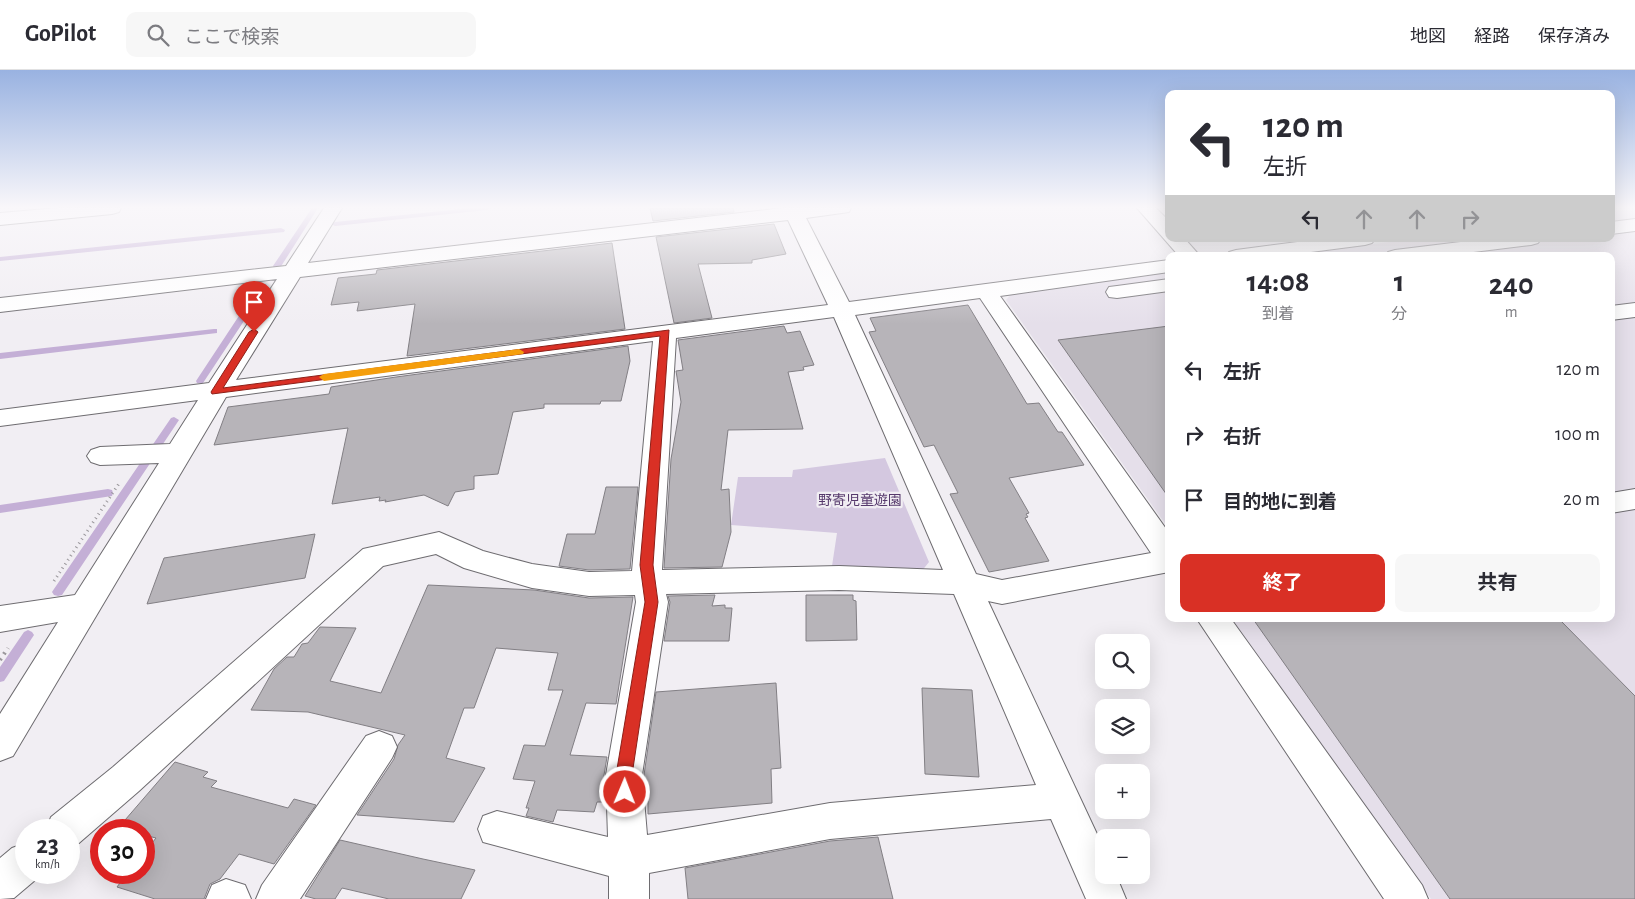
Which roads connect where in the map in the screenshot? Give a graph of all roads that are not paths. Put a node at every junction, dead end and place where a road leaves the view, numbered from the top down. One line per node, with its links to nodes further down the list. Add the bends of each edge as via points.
1 (308, 247): 9 (street)
2 (497, 247): 9 (street)
3 (811, 247): 14 (street)
4 (1307, 247): 6 (street)
5 (1470, 247): 7 (street)
6 (1266, 252)
7 (1427, 252)
8 (1165, 267): 11 (street)
9 (292, 272): 13 (street); 18 (street)
10 (1165, 286): 12 (street)
11 (986, 291): 14 (street); 24 (street)
12 (1117, 292)
13 (0, 305)
14 (841, 309): 17 (street); 27 (street)
15 (1635, 310): 16 (street)
16 (1615, 312)
17 (665, 332): 18 (street); 26 (street, via 646,565)
18 (216, 392): 19 (street); 20 (street)
19 (0, 418)
20 (160, 454): 21 (street); 28 (street)
21 (100, 456)
22 (1635, 499): 23 (street)
23 (1615, 502)
24 (1165, 550)
25 (1165, 562): 27 (street, via 1002,592)
26 (649, 582): 27 (street, via 839,578); 34 (street, via 589,584 532,576 474,560 439,543 374,558); 36 (street, via 652,602 624,775)
27 (963, 583): 33 (street)
28 (88, 605): 29 (street); 31 (street)
29 (0, 619)
30 (1215, 622): 44 (street)
31 (0, 745)
32 (379, 747): 41 (street)
33 (1062, 800): 36 (street, via 830,822); 43 (street)
34 (78, 819)
35 (497, 829): 36 (street)
36 (629, 859): 42 (street)
37 (15, 871): 38 (street)
38 (0, 884)
39 (226, 899): 40 (street)
40 (231, 899)
41 (276, 899)
42 (629, 899)
43 (1106, 899)
44 (1408, 899)

